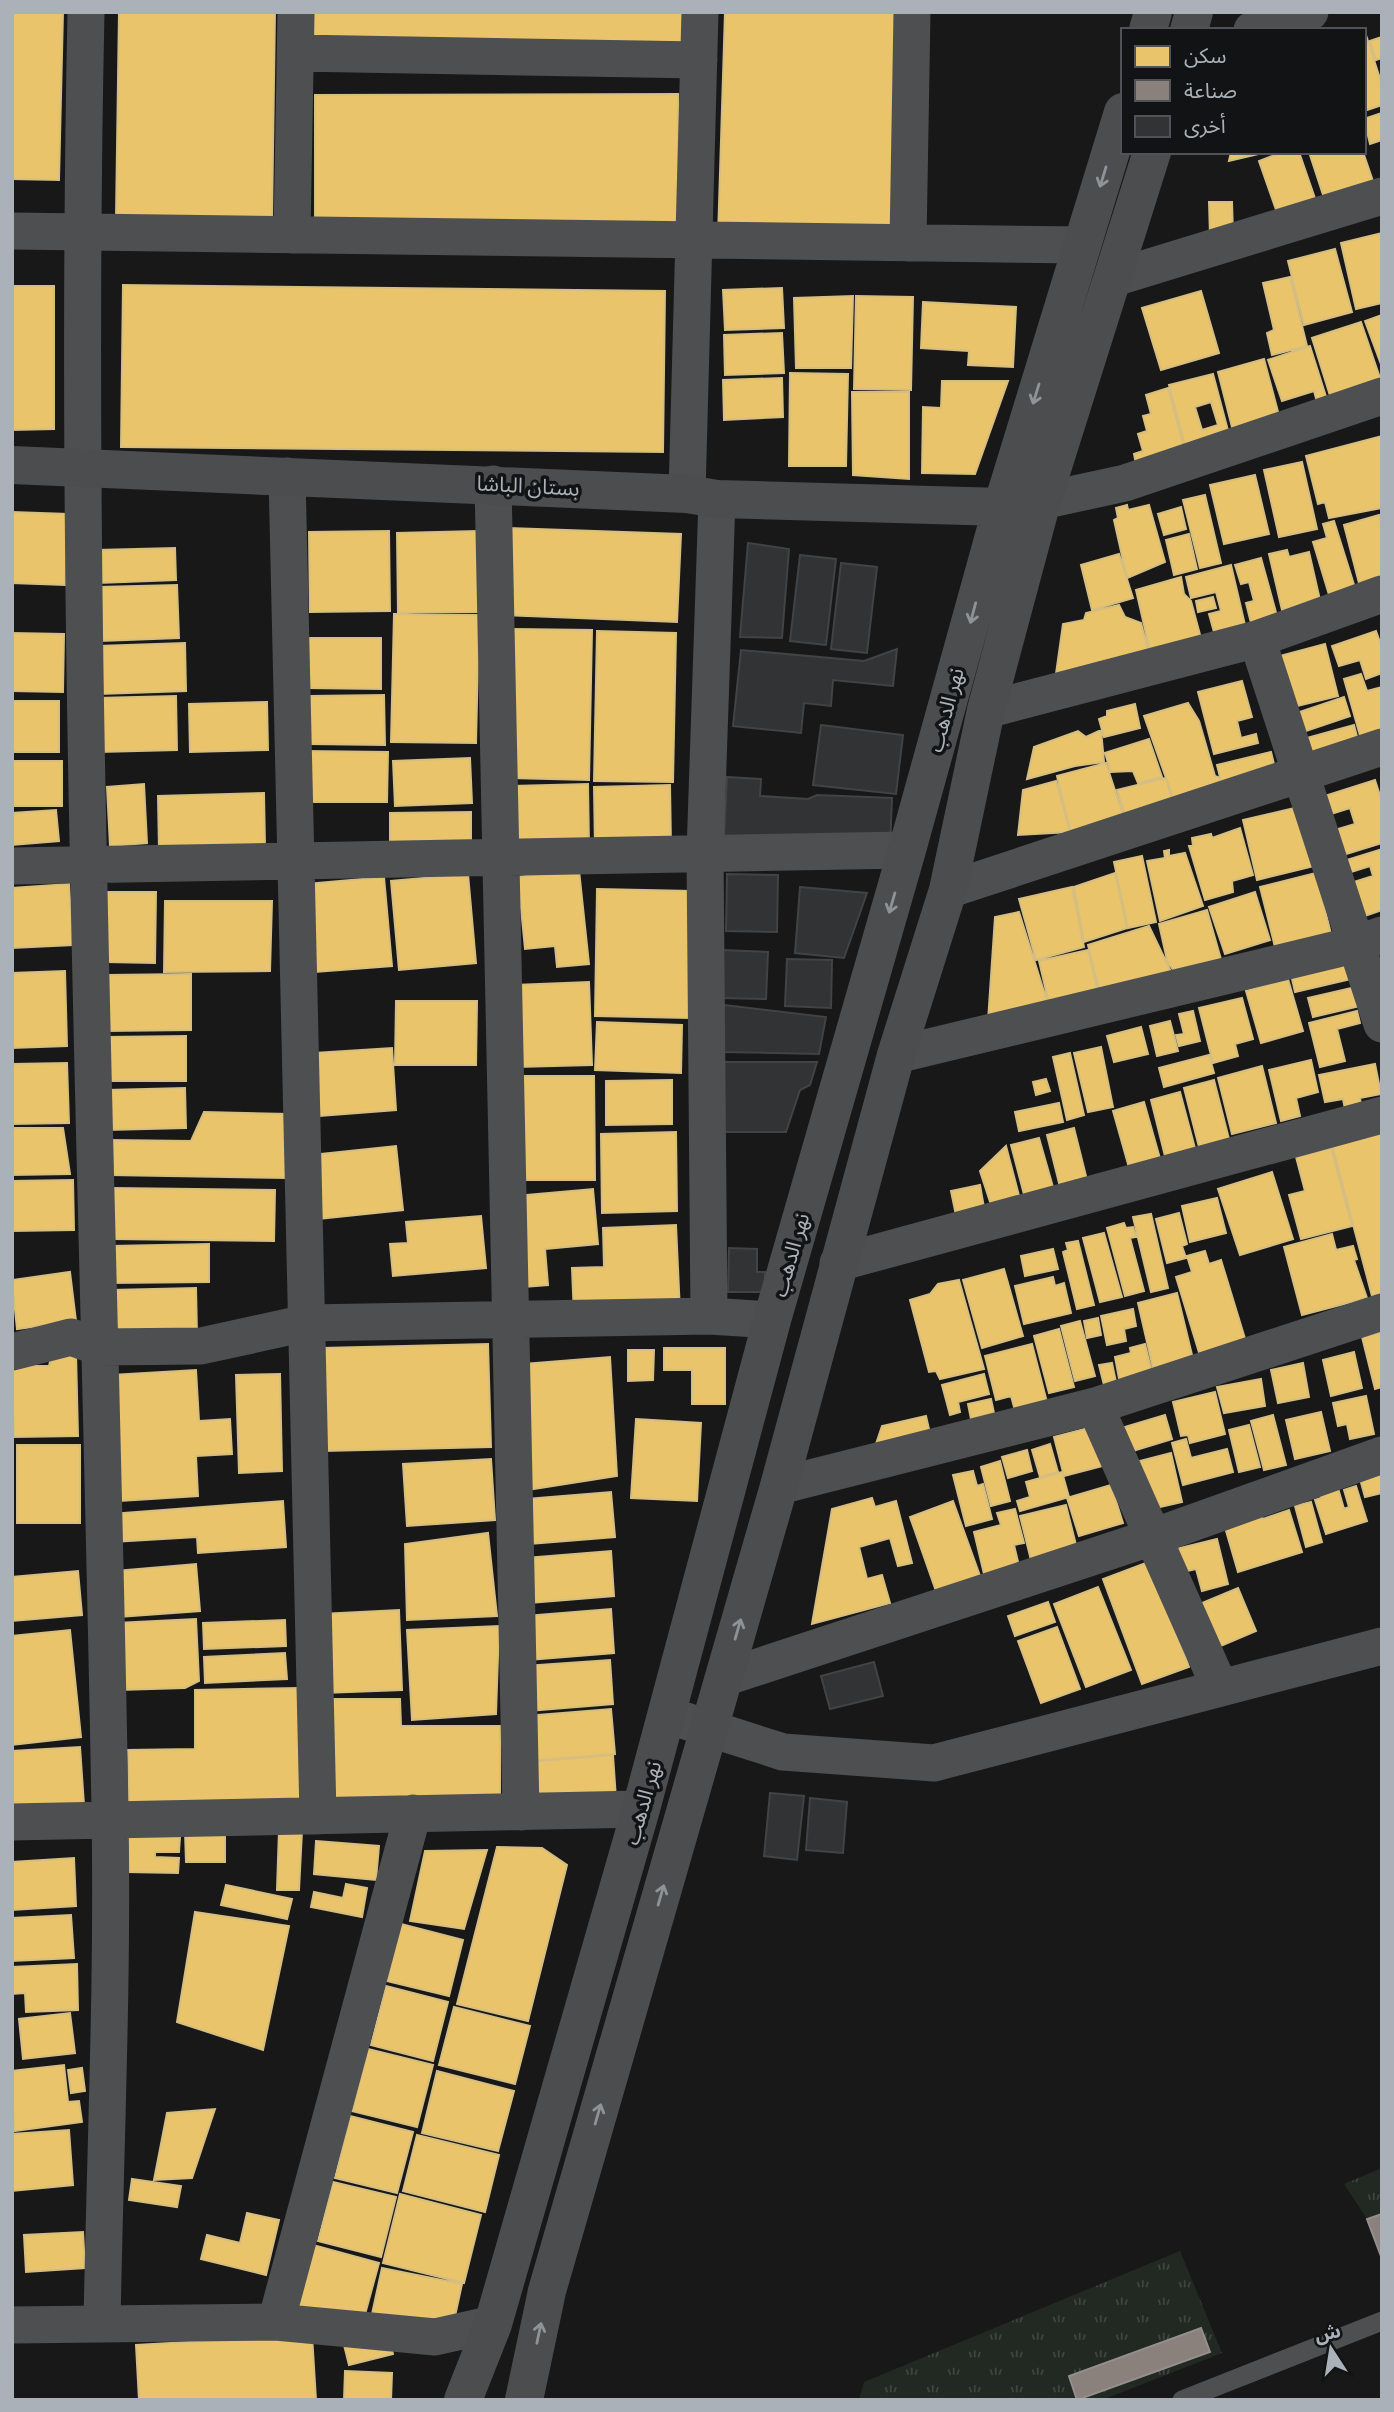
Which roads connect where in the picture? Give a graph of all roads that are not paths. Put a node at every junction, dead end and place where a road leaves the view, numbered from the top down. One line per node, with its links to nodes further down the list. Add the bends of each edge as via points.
1 (86, 12): 13 (street)
2 (296, 12): 7 (street)
3 (700, 12): 8 (street)
4 (912, 12): 16 (street)
5 (1310, 12): 6 (street)
6 (1258, 28)
7 (296, 53): 8 (street); 14 (street)
8 (699, 60): 15 (street)
9 (1121, 118): 17 (main road, نهر الدهب, one-way to 17)
10 (1151, 154): 18 (main road, نهر الدهب)
11 (1382, 196): 18 (street)
12 (12, 231): 13 (street)
13 (81, 232): 14 (street); 21 (street)
14 (292, 234): 15 (street)
15 (695, 240): 16 (street); 24 (street)
16 (908, 243): 17 (street)
17 (1082, 245): 26 (main road, نهر الدهب, one-way to 26)
18 (1114, 278): 25 (main road, نهر الدهب)
19 (1382, 396): 25 (street, via 1125,483)
20 (12, 464): 21 (main road, بستان الباشا)
21 (81, 468): 22 (main road, بستان الباشا); 36 (street)
22 (287, 476): 23 (main road, بستان الباشا); 35 (street)
23 (493, 484): 24 (main road, بستان الباشا); 34 (street)
24 (702, 497): 26 (main road, بستان الباشا); 33 (street)
25 (1042, 501): 26 (main road, بستان الباشا); 29 (main road, نهر الدهب)
26 (1002, 506): 32 (main road, نهر الدهب, one-way to 32)
27 (1382, 594): 28 (street)
28 (1257, 639): 29 (street); 31 (street)
29 (986, 710): 38 (main road, نهر الدهب)
30 (1382, 747): 31 (street)
31 (1301, 773): 38 (street); 39 (street)
32 (907, 850): 33 (street); 47 (main road, نهر الدهب, one-way to 47)
33 (705, 853): 34 (street); 45 (street)
34 (498, 857): 35 (street); 46 (street)
35 (296, 861): 36 (street); 48 (street)
36 (89, 865): 37 (street); 49 (street)
37 (12, 866)
38 (948, 890): 41 (main road, نهر الدهب)
39 (1368, 940): 40 (street); 41 (street)
40 (1382, 1024)
41 (896, 1055): 43 (main road, نهر الدهب)
42 (1382, 1115): 43 (street)
43 (838, 1263): 53 (main road, نهر الدهب)
44 (1382, 1312): 51 (street)
45 (709, 1316): 46 (street); 47 (street)
46 (509, 1320): 48 (street); 61 (street)
47 (772, 1320): 58 (main road, نهر الدهب)
48 (306, 1323): 49 (street, via 201,1346); 63 (street)
49 (99, 1347): 50 (street, via 71,1337); 64 (street)
50 (12, 1352)
51 (1095, 1406): 53 (street); 54 (street)
52 (1382, 1455): 54 (street)
53 (779, 1486): 56 (main road, نهر الدهب, one-way to 53)
54 (1153, 1537): 56 (street); 57 (street)
55 (1382, 1646): 57 (street)
56 (724, 1678): 59 (main road, نهر الدهب)
57 (1220, 1688): 59 (street, via 934,1763 783,1752)
58 (667, 1715): 59 (street); 60 (main road, نهر الدهب)
59 (708, 1730): 72 (main road, نهر الدهب, one-way to 59, via 551,2278)
60 (641, 1809): 61 (street); 69 (main road, نهر الدهب)
61 (521, 1812): 62 (street)
62 (413, 1814): 63 (street); 67 (street)
63 (318, 1816): 64 (street)
64 (111, 1820): 65 (street); 68 (street)
65 (12, 1822)
66 (1382, 2321): 73 (lane)
67 (276, 2322): 68 (street); 69 (street, via 435,2337)
68 (102, 2324): 70 (street)
69 (493, 2324): 71 (main road, نهر الدهب)
70 (12, 2325)
71 (463, 2400)
72 (524, 2400)
73 (1182, 2400)

